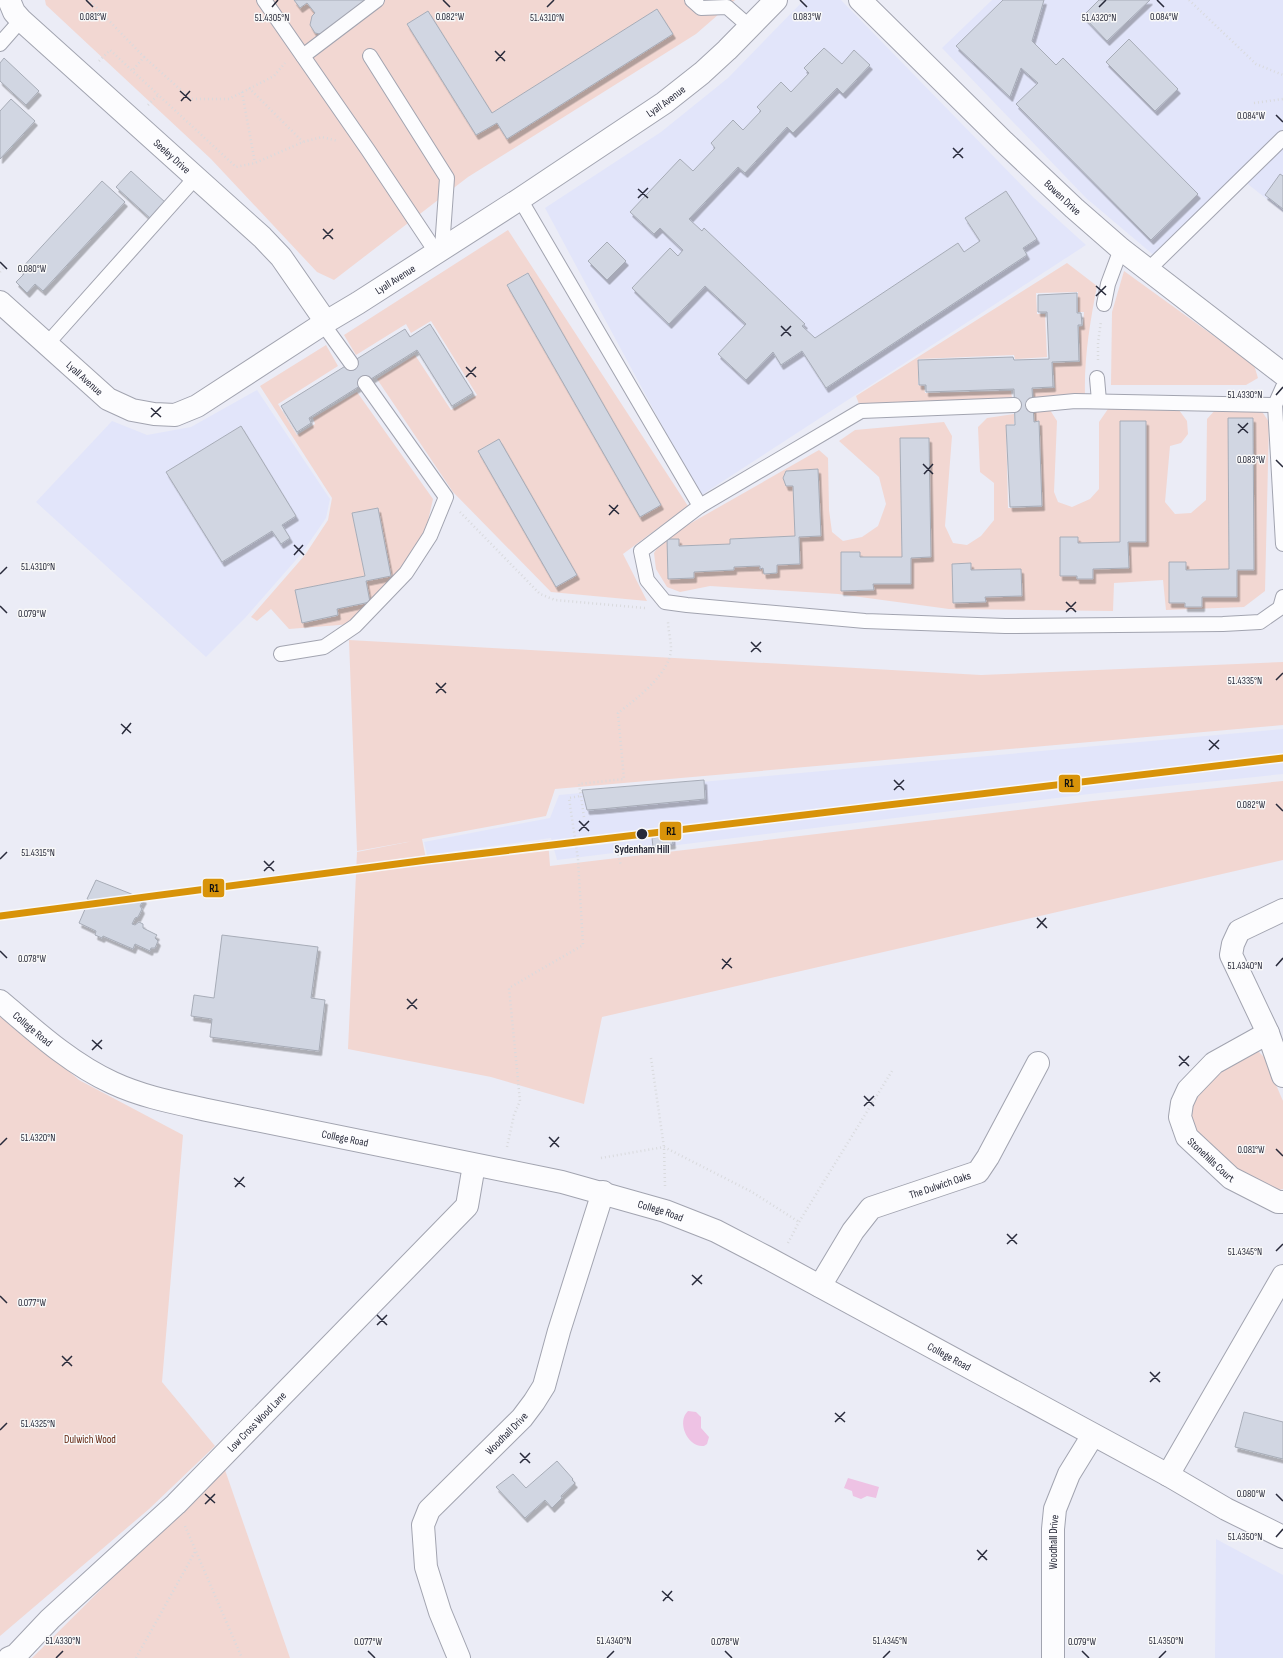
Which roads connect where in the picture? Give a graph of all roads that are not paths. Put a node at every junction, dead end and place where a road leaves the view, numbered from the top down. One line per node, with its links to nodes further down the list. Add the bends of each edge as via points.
1 (9, 0): 7 (street, Seeley Drive)
2 (264, 0): 10 (lane)
3 (377, 0): 10 (lane)
4 (692, 0): 8 (lane, via 700,8 727,7)
5 (776, 0): 8 (street, Lyall Avenue)
6 (860, 0): 15 (street, Bowen Drive, via 1004,142)
7 (21, 20): 9 (lane); 13 (street, Seeley Drive)
8 (750, 27): 14 (street, Lyall Avenue, via 702,73 664,103)
9 (0, 44)
10 (300, 53): 16 (lane)
11 (370, 56): 16 (lane, via 447,178)
12 (1283, 138): 17 (lane)
13 (196, 177): 20 (street, Seeley Drive, via 281,257); 21 (lane)
14 (520, 199): 16 (street, Lyall Avenue); 31 (lane)
15 (1121, 249): 17 (street, Bowen Drive); 19 (lane, via 1108,284)
16 (439, 250): 20 (street, Lyall Avenue)
17 (1148, 270): 23 (street, Bowen Drive)
18 (0, 302): 21 (street, Lyall Avenue)
19 (1104, 304)
20 (324, 323): 21 (street, Lyall Avenue, via 197,406 175,415 132,410 108,399); 22 (lane)
21 (47, 344)
22 (350, 363)
23 (1283, 374)
24 (1097, 378): 27 (lane)
25 (365, 383): 34 (lane, via 446,497 430,536 406,573 355,626 324,647)
26 (1283, 387): 29 (lane)
27 (1099, 401): 28 (lane); 29 (lane)
28 (1033, 405)
29 (1275, 405): 32 (lane)
30 (1014, 406): 31 (lane, via 861,411)
31 (700, 506): 33 (lane, via 641,551 647,580 665,602 865,622 1005,626 1260,622 1280,608)
32 (1283, 544)
33 (1283, 597)
34 (281, 654)
35 (1283, 910): 37 (street, via 1239,931 1233,944 1232,955)
36 (0, 1001): 40 (street, College Road, via 77,1064 114,1084 160,1099 207,1110)
37 (1268, 1033): 39 (street); 42 (street, Stonehills Court, via 1214,1063 1188,1090 1182,1103 1180,1117 1187,1137 1231,1178 1278,1202)
38 (1038, 1063): 44 (street, The Dulwich Oaks, via 978,1172 871,1208 853,1231)
39 (1283, 1076)
40 (474, 1165): 41 (street, College Road, via 518,1172); 48 (street, Low Cross Wood Lane, via 467,1206 176,1504 50,1619 16,1655)
41 (603, 1192): 44 (street, College Road, via 665,1211 716,1231); 49 (street, Woodhall Drive, via 544,1386 513,1427 429,1510 423,1525 426,1567)
42 (1283, 1202)
43 (1283, 1276): 46 (street)
44 (820, 1286): 45 (street, College Road)
45 (1093, 1435): 46 (street, College Road); 50 (street, Woodhall Drive, via 1069,1474 1055,1509)
46 (1168, 1475): 47 (street, College Road, via 1226,1509)
47 (1283, 1537)
48 (9, 1658)
49 (458, 1658)
50 (1053, 1658)

